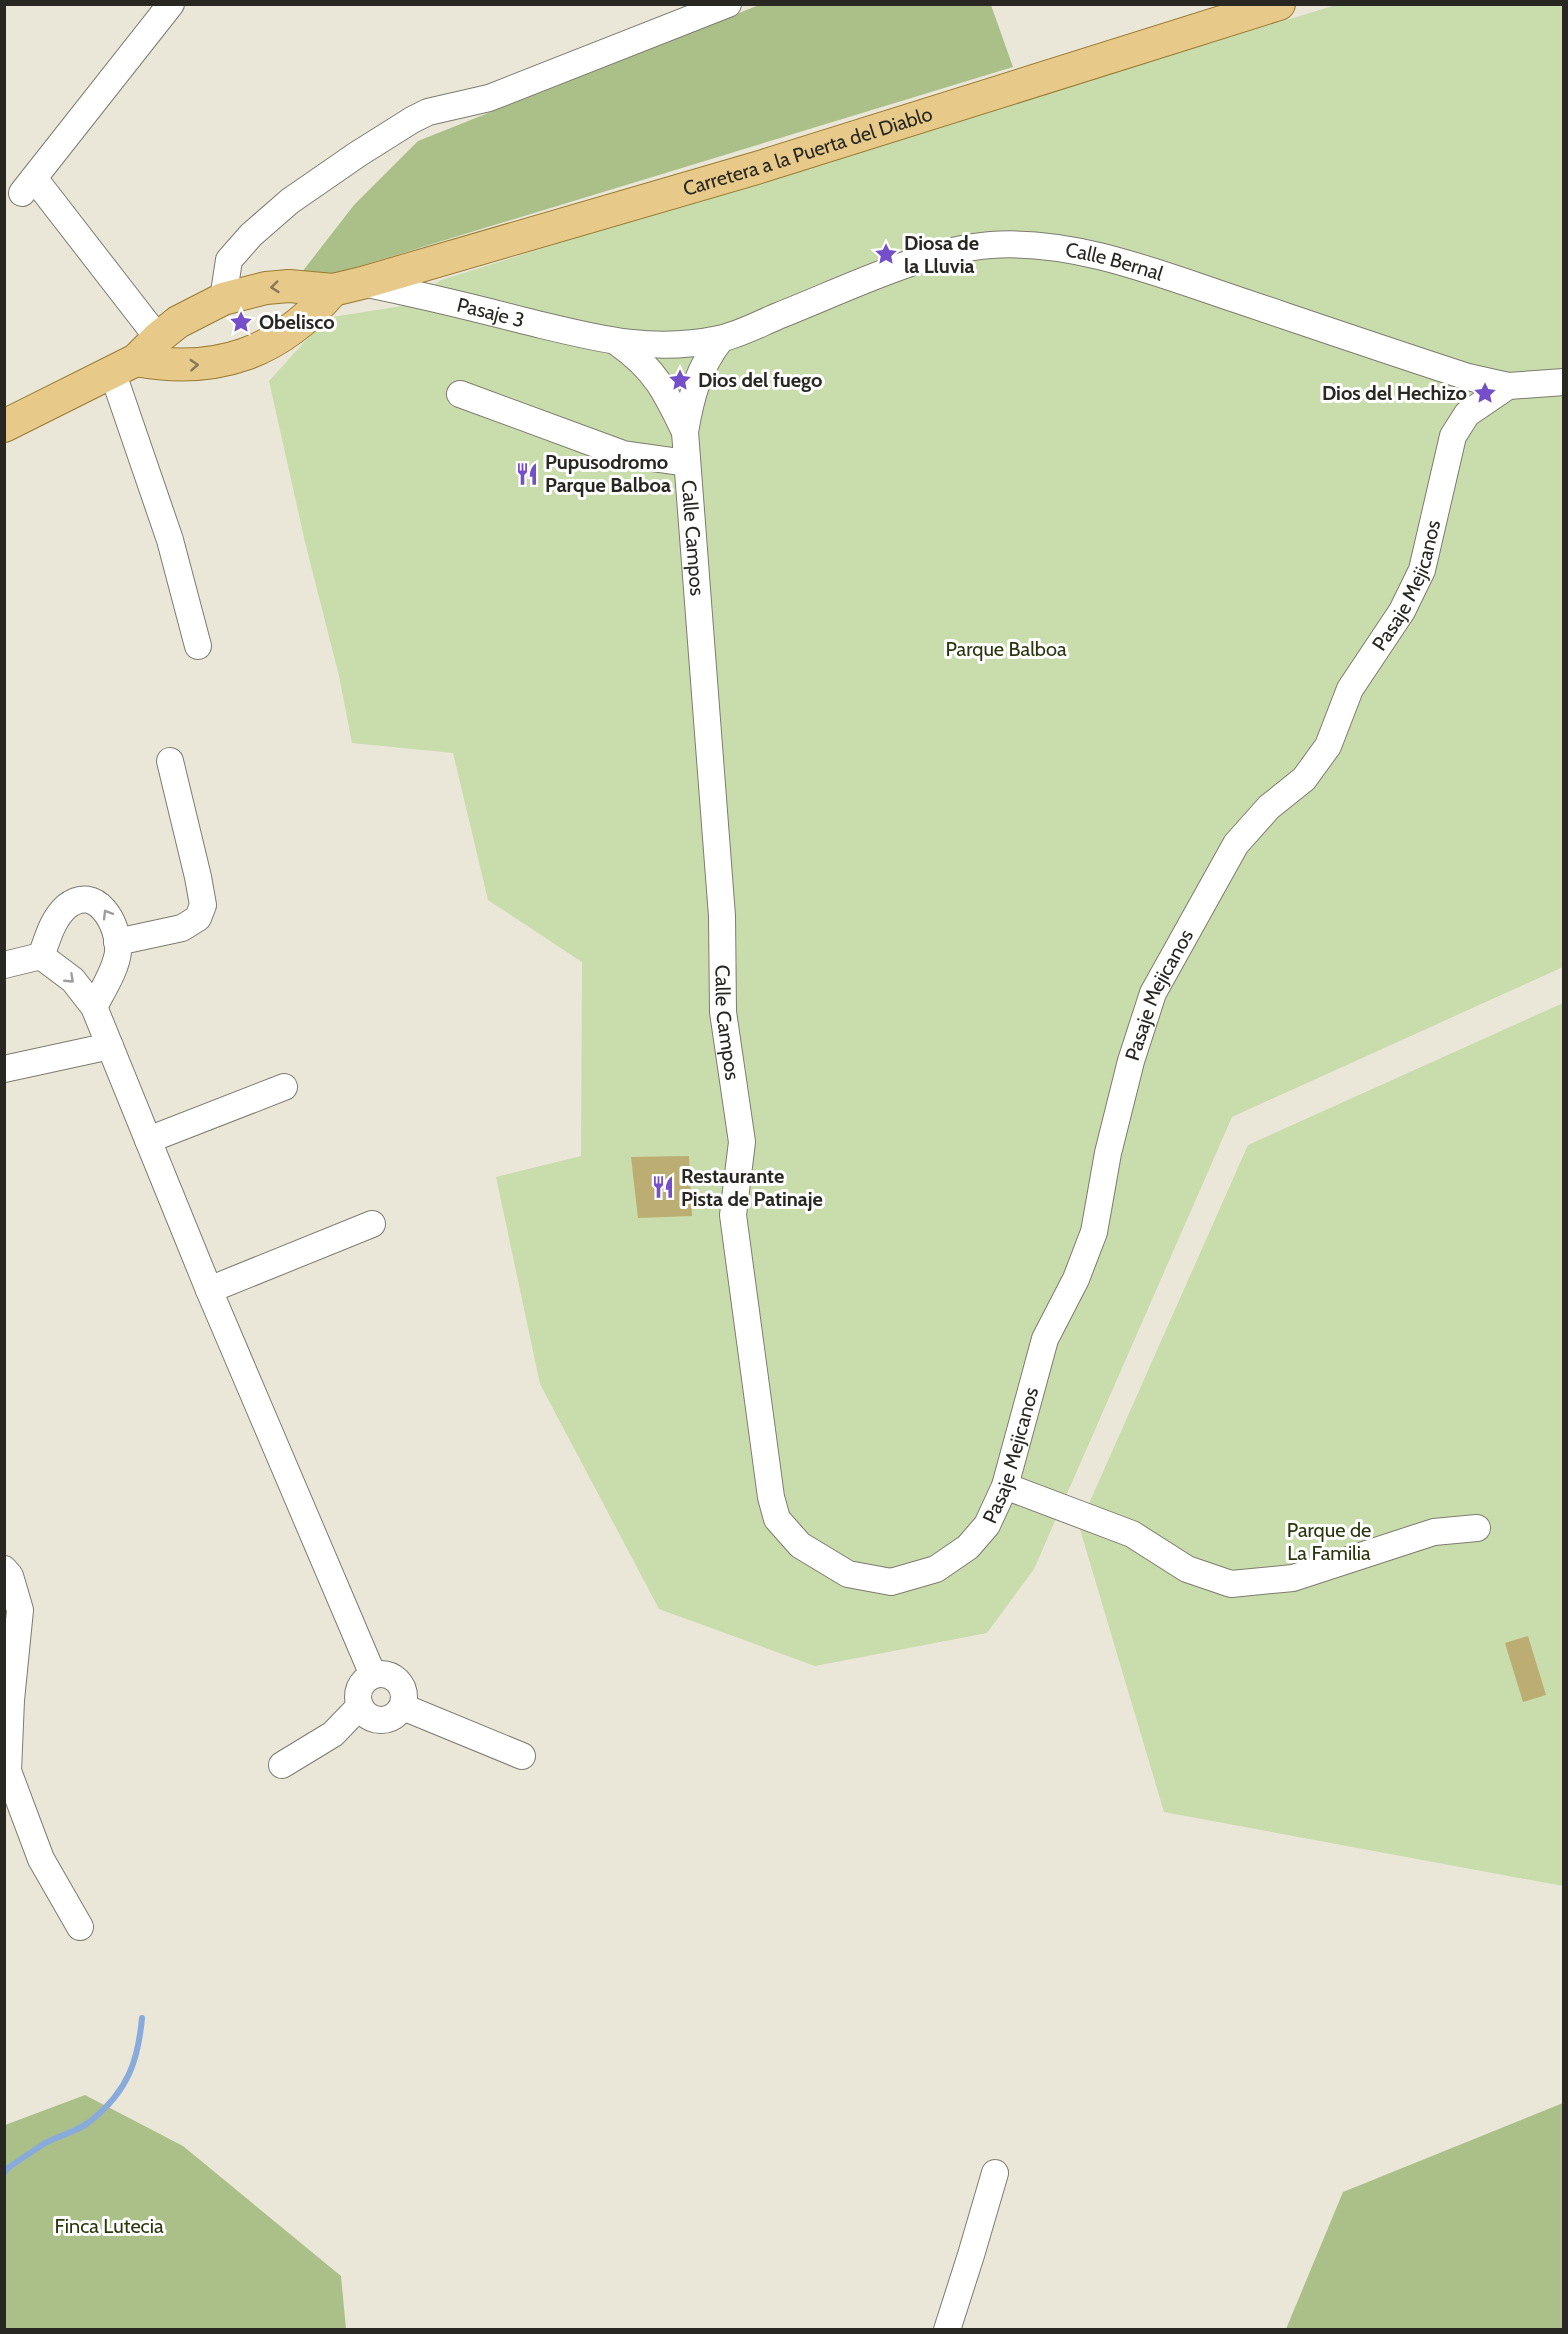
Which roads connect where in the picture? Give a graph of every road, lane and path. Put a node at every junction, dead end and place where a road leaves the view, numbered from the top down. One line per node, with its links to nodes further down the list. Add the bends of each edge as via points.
1 (171, 4): 6 (street, via 28,185)
2 (728, 4): 5 (street, via 489,98 428,112 412,120 290,201 251,235 230,260)
3 (1279, 4): 4 (main road, Carretera a la Puerta del Diablo, via 762,166)
4 (348, 287): 5 (main road, Carretera a la Puerta del Diablo, one-way to 5, via 288,286); 8 (street, Pasaje 3, via 423,295); 9 (main road, one-way to 4, via 185,366 233,359 299,326)
5 (223, 299): 6 (main road, Carretera a la Puerta del Diablo, via 178,322)
6 (158, 338): 9 (main road, Carretera a la Puerta del Diablo)
7 (720, 339): 8 (street, Calle Bernal, via 655,345); 11 (street, Calle Bernal, via 914,262 991,245 1026,246 1056,248 1161,274 1468,377); 14 (street, via 706,358 690,402)
8 (618, 343): 14 (street, via 655,376)
9 (124, 366): 13 (main road, Carretera a la Puerta del Diablo); 16 (street)
10 (1563, 382): 11 (street)
11 (1508, 386): 28 (street, Pasaje Mejicanos, via 1467,414 1453,436 1422,570 1402,611 1350,689 1328,746 1304,779 1269,807 1236,844 1153,993 1108,1153 1094,1232 1076,1279 1045,1339)
12 (460, 394): 15 (street, via 623,454)
13 (4, 426)
14 (685, 432): 15 (street, Calle Campos)
15 (687, 464): 31 (street, Calle Campos, via 722,916 723,1012 742,1142 733,1215 771,1497 777,1520 800,1545)
16 (198, 646)
17 (170, 761): 18 (street, via 202,905 198,918 182,928)
18 (117, 942): 19 (street, one-way to 19, via 107,912 100,904 85,899 68,905 54,921); 21 (street, via 118,953)
19 (41, 956): 20 (street); 21 (street, one-way to 21, via 73,980)
20 (4, 964)
21 (94, 1007): 22 (street)
22 (110, 1046): 23 (street); 25 (street)
23 (4, 1069)
24 (284, 1087): 25 (street)
25 (148, 1140): 27 (street)
26 (372, 1224): 27 (street)
27 (209, 1290): 32 (street)
28 (1005, 1486): 29 (street, via 1132,1534 1187,1569 1232,1584 1293,1578 1434,1532); 31 (street, Pasaje Mejicanos, via 987,1525 968,1547 936,1569 891,1582)
29 (1477, 1528)
30 (4, 1569): 37 (street, via 10,1576 20,1610 8,1772 41,1859)
31 (848, 1574)
32 (373, 1675): 33 (street, via 360,1688); 34 (street, via 394,1677 402,1685)
33 (360, 1706): 34 (street, via 375,1720 386,1720); 36 (street, via 333,1734)
34 (403, 1707): 35 (street)
35 (522, 1756)
36 (282, 1764)
37 (80, 1927)
38 (995, 2173): 39 (street)
39 (947, 2330)

